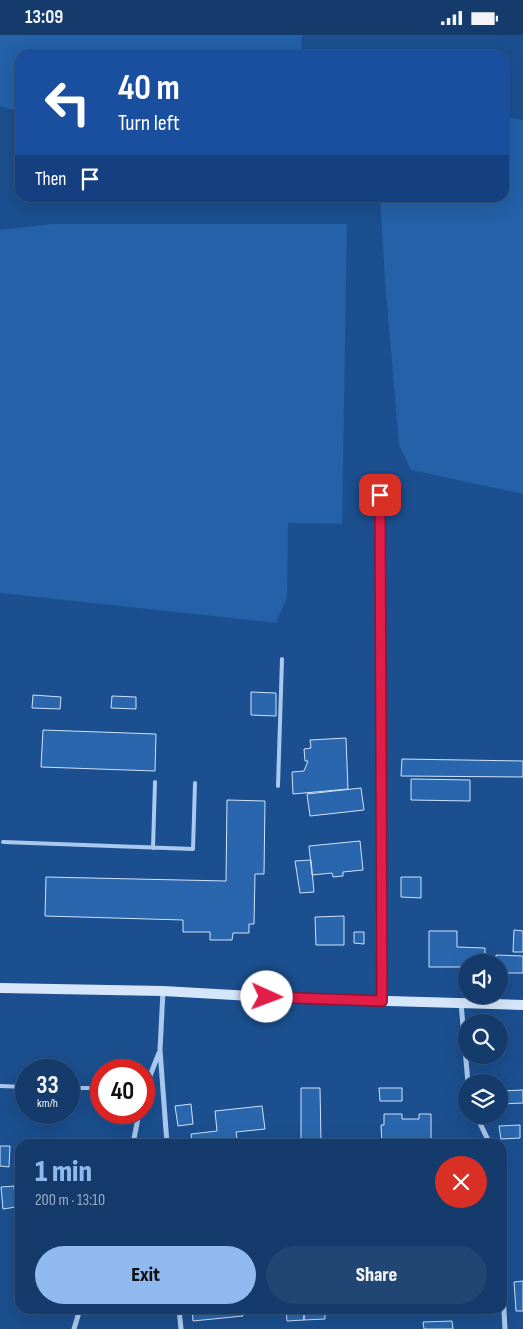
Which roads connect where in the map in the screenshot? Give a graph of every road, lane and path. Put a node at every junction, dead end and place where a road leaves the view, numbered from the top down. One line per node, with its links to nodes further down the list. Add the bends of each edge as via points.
1 (380, 495): 10 (street)
2 (282, 659): 5 (lane)
3 (155, 782): 7 (lane)
4 (195, 783): 7 (lane, via 193,849)
5 (278, 786)
6 (3, 842): 7 (lane)
7 (152, 848)
8 (0, 988): 9 (street)
9 (163, 991): 10 (street); 15 (street)
10 (382, 1001): 11 (street)
11 (458, 1003)
12 (461, 1004): 17 (street)
13 (492, 1004): 14 (street)
14 (523, 1005)
15 (160, 1050): 16 (street); 23 (street)
16 (155, 1062)
17 (467, 1074)
18 (0, 1087): 19 (lane)
19 (15, 1087)
20 (138, 1124): 22 (street)
21 (480, 1124): 24 (street)
22 (134, 1139)
23 (167, 1139)
24 (488, 1139)
25 (78, 1314): 28 (street)
26 (180, 1314): 29 (street)
27 (504, 1314): 30 (street)
28 (74, 1329)
29 (181, 1329)
30 (505, 1329)

